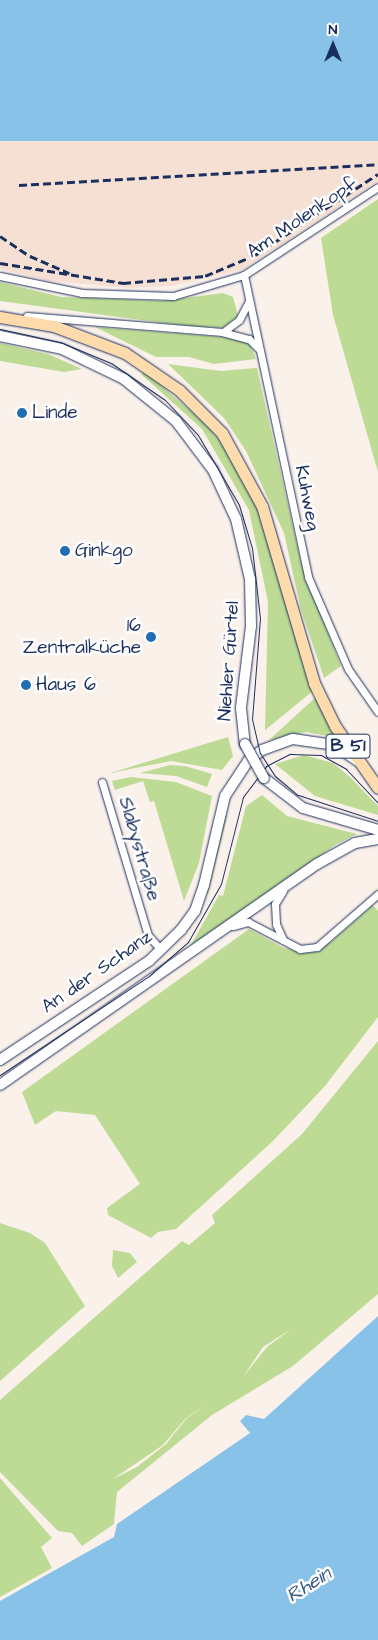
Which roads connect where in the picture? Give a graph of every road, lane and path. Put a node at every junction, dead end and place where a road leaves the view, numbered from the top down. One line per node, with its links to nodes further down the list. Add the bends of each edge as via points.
1 (378, 187): 2 (street, Am Molenkopf)
2 (244, 275): 3 (street, Am Molenkopf, via 173,296 82,293); 4 (street, Kuhweg)
3 (0, 276)
4 (249, 300): 8 (street, via 239,320); 10 (street, Kuhweg)
5 (0, 313): 6 (main road)
6 (22, 316): 8 (street); 11 (main road, via 87,332)
7 (0, 317): 11 (main road, via 54,326)
8 (222, 332): 10 (street, via 249,339)
9 (0, 336): 18 (main road, Niehler Gürtel, bridge, via 62,349 124,378 166,412 198,447 220,482 238,526 252,606 241,708 246,744 264,778 297,805)
10 (258, 349): 13 (street, Kuhweg, via 300,547 319,609 348,669)
11 (128, 352): 12 (main road, via 162,374 211,415 250,475 276,534)
12 (316, 682): 14 (main road, B 51, via 323,701); 15 (main road, via 344,733)
13 (378, 712)
14 (358, 761): 17 (main road, B 51); 24 (main road, An der Schanz / B 51, via 334,745 293,739 262,750 248,761 225,796 195,911)
15 (378, 781)
16 (102, 782): 24 (street, Slabystraße, via 148,935)
17 (378, 788)
18 (378, 830)
19 (378, 839): 20 (main road, An der Schanz, via 339,850)
20 (283, 891): 22 (main road, An der Schanz); 23 (street, via 275,904 276,924)
21 (378, 894): 23 (street, via 317,947 300,949)
22 (233, 926): 23 (street, via 259,925); 26 (main road, An der Schanz)
23 (284, 941)
24 (161, 950): 25 (main road, An der Schanz / B 51)
25 (0, 1060)
26 (0, 1085)

